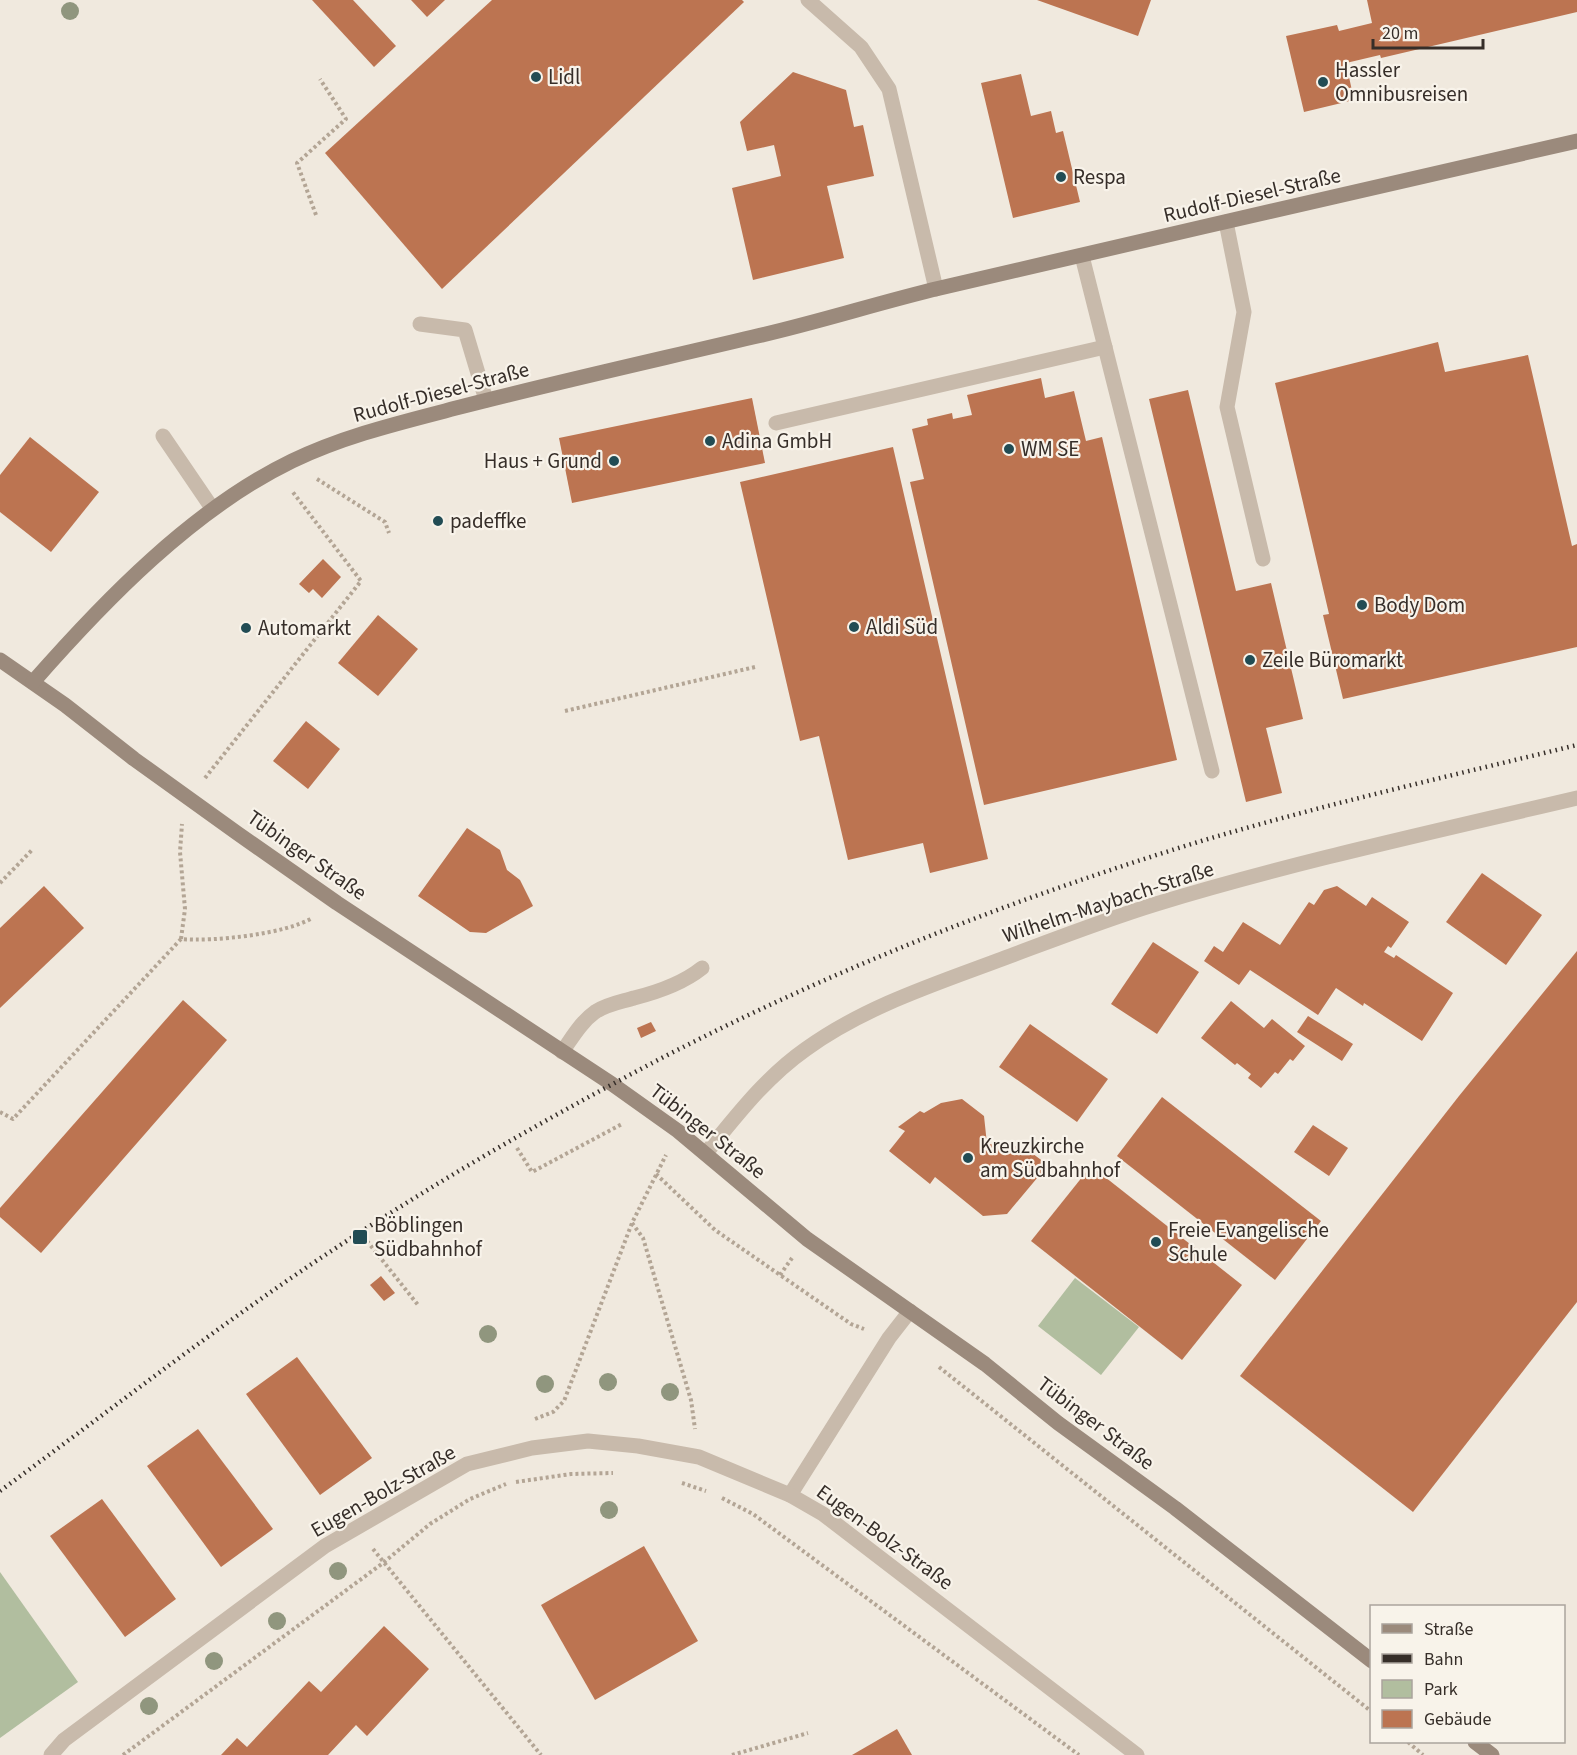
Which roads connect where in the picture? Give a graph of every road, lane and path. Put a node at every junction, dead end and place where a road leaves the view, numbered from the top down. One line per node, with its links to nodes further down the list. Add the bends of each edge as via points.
1 (808, 0): 7 (street, via 861,47 889,89)
2 (320, 79): 4 (path, via 346,119 297,164)
3 (1577, 141): 5 (main road, Rudolf-Diesel-Straße)
4 (316, 215)
5 (1226, 222): 6 (main road, Rudolf-Diesel-Straße); 17 (street, via 1244,312 1227,407)
6 (1082, 256): 7 (main road, Rudolf-Diesel-Straße); 9 (street)
7 (936, 289): 10 (main road, Rudolf-Diesel-Straße, via 761,336)
8 (420, 324): 10 (street, via 465,330)
9 (1105, 348): 11 (street); 22 (street)
10 (486, 400): 13 (main road, Rudolf-Diesel-Straße, via 354,435)
11 (776, 423)
12 (163, 436): 15 (street)
13 (292, 461): 14 (main road, Rudolf-Diesel-Straße); 16 (path, via 385,522)
14 (275, 470): 15 (main road, Rudolf-Diesel-Straße); 23 (path, via 361,581)
15 (212, 508): 20 (main road, Rudolf-Diesel-Straße, via 127,584)
16 (389, 533)
17 (1263, 560)
18 (0, 660): 20 (main road, Tübinger Straße)
19 (755, 667): 21 (path)
20 (33, 682): 23 (main road, Tübinger Straße)
21 (565, 711)
22 (1212, 771)
23 (189, 798): 27 (main road, Tübinger Straße); 28 (path, via 180,832 185,909)
24 (1577, 798): 34 (street, Wilhelm-Maybach-Straße, via 1378,845 1156,904 937,983 843,1026 806,1048 769,1077)
25 (33, 849): 26 (path)
26 (0, 883)
27 (337, 903): 28 (path, via 302,925); 30 (main road, Tübinger Straße)
28 (181, 939): 32 (path, via 13,1119)
29 (702, 968): 30 (street, via 682,982 594,1013)
30 (562, 1052): 31 (main road, Tübinger Straße)
31 (650, 1110): 33 (path, via 532,1172); 34 (main road, Tübinger Straße)
32 (0, 1112)
33 (517, 1148)
34 (706, 1153): 38 (main road, Tübinger Straße, via 807,1239)
35 (632, 1223): 39 (path, via 656,1174 715,1230 851,1324); 41 (path, via 564,1401 553,1412 528,1422); 42 (path, via 643,1238 691,1400)
36 (367, 1241): 37 (path)
37 (418, 1305)
38 (910, 1311): 39 (street); 48 (main road, Tübinger Straße, via 986,1364 1058,1424 1175,1508)
39 (889, 1338): 45 (street)
40 (933, 1362): 49 (path)
41 (532, 1448): 42 (street, Eugen-Bolz-Straße, via 588,1441); 46 (street, Eugen-Bolz-Straße, via 467,1464)
42 (699, 1456): 45 (street, Eugen-Bolz-Straße)
43 (615, 1473): 47 (path, via 571,1474 506,1484 470,1498 430,1524)
44 (672, 1480): 57 (path, via 753,1514)
45 (790, 1495): 58 (street, Eugen-Bolz-Straße, via 823,1514)
46 (356, 1527): 47 (path); 53 (street, Eugen-Bolz-Straße, via 130,1690 64,1740)
47 (383, 1563): 54 (path); 55 (path)
48 (1370, 1660)
49 (1370, 1711)
50 (808, 1733): 56 (path)
51 (1409, 1743): 59 (path)
52 (1476, 1743): 60 (main road)
53 (51, 1755)
54 (123, 1755)
55 (541, 1755)
56 (732, 1755)
57 (1079, 1755)
58 (1137, 1755)
59 (1423, 1755)
60 (1492, 1755)

